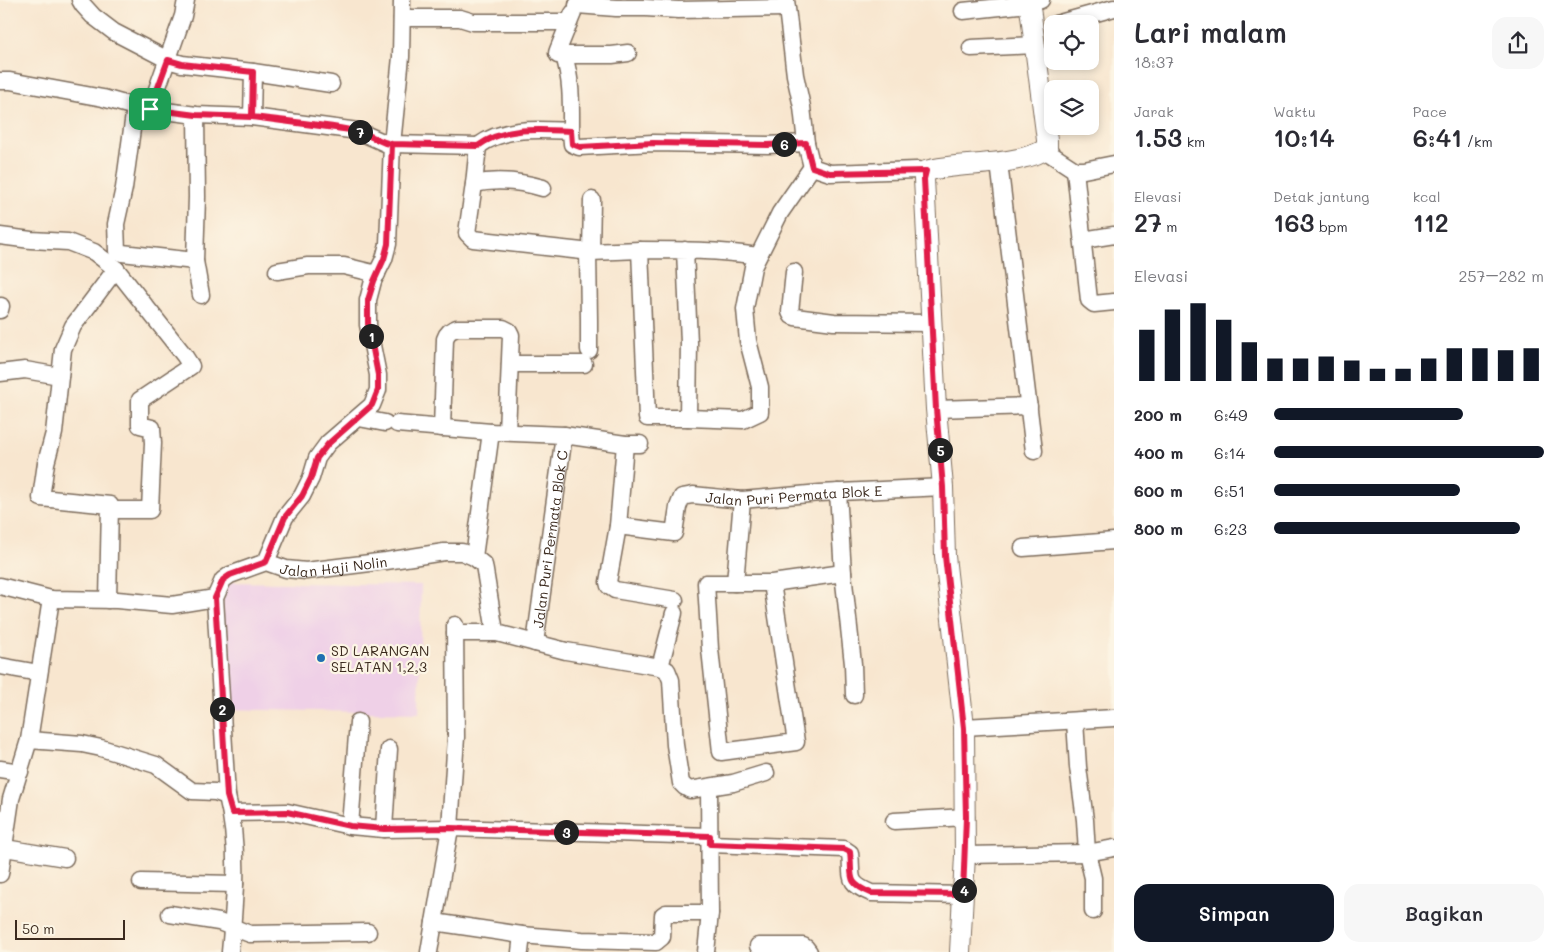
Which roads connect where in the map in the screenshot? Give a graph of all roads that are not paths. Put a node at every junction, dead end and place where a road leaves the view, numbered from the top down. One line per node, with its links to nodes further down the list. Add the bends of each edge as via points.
1 (80, 0): 17 (street, via 93,16 114,32)
2 (186, 0): 17 (street)
3 (402, 0): 11 (street)
4 (1033, 1): 9 (street); 13 (street)
5 (577, 2): 6 (street, via 616,8 646,8); 12 (street)
6 (656, 4): 7 (street, via 678,10)
7 (786, 4): 25 (street)
8 (1114, 8): 10 (street)
9 (963, 11)
10 (1089, 15)
11 (402, 18): 12 (street); 26 (street)
12 (569, 22): 16 (street, via 557,53)
13 (1040, 33): 14 (street); 28 (street)
14 (971, 48)
15 (628, 54): 16 (street)
16 (564, 56): 24 (street, via 571,86)
17 (168, 60): 18 (street); 21 (street)
18 (253, 72): 20 (street); 23 (street)
19 (0, 81): 21 (street)
20 (331, 84)
21 (143, 108): 22 (street); 44 (street, via 116,224 117,250)
22 (196, 115): 23 (street); 44 (street)
23 (252, 117): 26 (street, via 358,131)
24 (571, 131): 25 (street, via 572,144 580,147 653,143); 27 (street, via 521,130 502,134)
25 (806, 143): 31 (street)
26 (392, 144): 27 (street); 48 (street, via 388,244)
27 (478, 146): 34 (street)
28 (1047, 148): 29 (street, via 1036,155); 32 (street)
29 (999, 163): 33 (street); 55 (street)
30 (1114, 164): 32 (street)
31 (812, 167): 33 (street, via 830,173); 43 (street, via 780,213)
32 (1075, 170): 39 (street)
33 (926, 171): 51 (street)
34 (474, 184): 35 (street, via 487,181); 42 (street, via 467,233 473,239)
35 (543, 188)
36 (592, 200): 42 (street)
37 (1114, 235): 39 (street)
38 (0, 236): 45 (street, via 68,242 94,252)
39 (1083, 240): 50 (street, via 1089,300 1094,304)
40 (640, 250): 41 (street); 42 (street); 58 (street, via 647,418)
41 (685, 250): 43 (street); 58 (street)
42 (589, 252): 52 (street, via 587,357)
43 (758, 256): 58 (street, via 745,309 748,341 760,387 760,412 743,420)
44 (195, 261): 49 (street)
45 (116, 269): 54 (street, via 73,326 63,349); 67 (street, via 191,366 140,400 140,425 152,428 150,510)
46 (277, 271): 48 (street, via 308,266 344,266)
47 (794, 272): 51 (street, via 790,312 795,318 834,322)
48 (377, 274): 57 (street, via 368,300 368,324 378,390 372,405)
49 (201, 294)
50 (1114, 302)
51 (931, 323): 56 (street)
52 (510, 364): 59 (street, via 507,329 451,330 445,339); 61 (street)
53 (0, 373): 54 (street, via 25,370)
54 (60, 376): 67 (street, via 54,433 41,498 110,506)
55 (1029, 406): 56 (street); 63 (street)
56 (936, 409): 64 (street)
57 (359, 418): 59 (street); 72 (street, via 328,444 317,458 311,478 285,517)
58 (688, 418)
59 (442, 428): 60 (street)
60 (490, 432): 61 (street); 71 (street)
61 (507, 432): 62 (street)
62 (564, 435): 68 (street, via 632,444); 81 (street, Jalan Puri Permata Blok C)
63 (1034, 451)
64 (943, 487): 65 (street, Jalan Puri Permata Blok E); 89 (street, via 945,556)
65 (838, 492): 66 (street, Jalan Puri Permata Blok E); 73 (street)
66 (742, 500): 68 (street, Jalan Puri Permata Blok E, via 693,495 682,498 674,533); 74 (street)
67 (110, 510): 79 (street)
68 (618, 526): 83 (street, via 608,586 674,606)
69 (1114, 540): 70 (street)
70 (1022, 548)
71 (474, 556): 72 (street, Jalan Haji Nolin, via 444,552 306,571 286,570); 80 (street, via 484,565)
72 (266, 562): 78 (street, Jalan Haji Nolin, via 230,575 223,580)
73 (843, 573): 75 (street); 85 (street)
74 (735, 583): 75 (street); 75 (street, via 706,583 721,752 796,742)
75 (772, 583)
76 (0, 586): 77 (street)
77 (51, 598): 79 (street); 84 (street)
78 (215, 598): 79 (street, via 172,605); 96 (street)
79 (108, 600)
80 (497, 633): 81 (street); 101 (street, via 455,629 456,737)
81 (535, 643): 83 (street)
82 (0, 666): 84 (street)
83 (660, 667): 95 (street, via 667,670 671,680 674,745 681,783 690,790)
84 (39, 673): 90 (street)
85 (854, 695)
86 (1114, 718): 87 (street)
87 (1075, 721): 89 (street); 106 (street)
88 (358, 722): 100 (street)
89 (964, 728): 98 (street)
90 (29, 740): 93 (street); 96 (street, via 101,748 156,765 192,791)
91 (389, 749): 102 (street)
92 (0, 769): 93 (street)
93 (20, 772): 104 (street, via 11,799)
94 (766, 773): 95 (street)
95 (710, 788): 103 (street)
96 (227, 796): 97 (street)
97 (232, 813): 100 (street, via 287,812); 111 (street)
98 (966, 817): 99 (street); 107 (street)
99 (894, 820)
100 (350, 826): 102 (street)
101 (450, 828): 102 (street); 103 (street); 116 (street)
102 (384, 829)
103 (710, 840): 112 (street, via 844,849 850,852 852,881 858,888 871,893); 114 (street)
104 (5, 848): 108 (street); 109 (street)
105 (1114, 848): 106 (street)
106 (1086, 854): 107 (street); 113 (street, via 1093,878)
107 (965, 855): 112 (street)
108 (65, 858)
109 (0, 874)
110 (141, 882): 111 (street)
111 (235, 884): 117 (street)
112 (963, 894): 127 (street)
113 (1093, 911)
114 (710, 913): 120 (street, via 666,913 663,915 662,937 656,942); 125 (street)
115 (170, 914): 117 (street, via 218,922)
116 (434, 922): 119 (street); 123 (street)
117 (232, 928): 118 (street, via 250,934); 122 (street)
118 (368, 932)
119 (522, 935): 120 (street); 124 (street)
120 (581, 946)
121 (758, 946): 126 (street, via 803,946)
122 (230, 952)
123 (429, 952)
124 (520, 952)
125 (706, 952)
126 (809, 952)
127 (960, 952)

